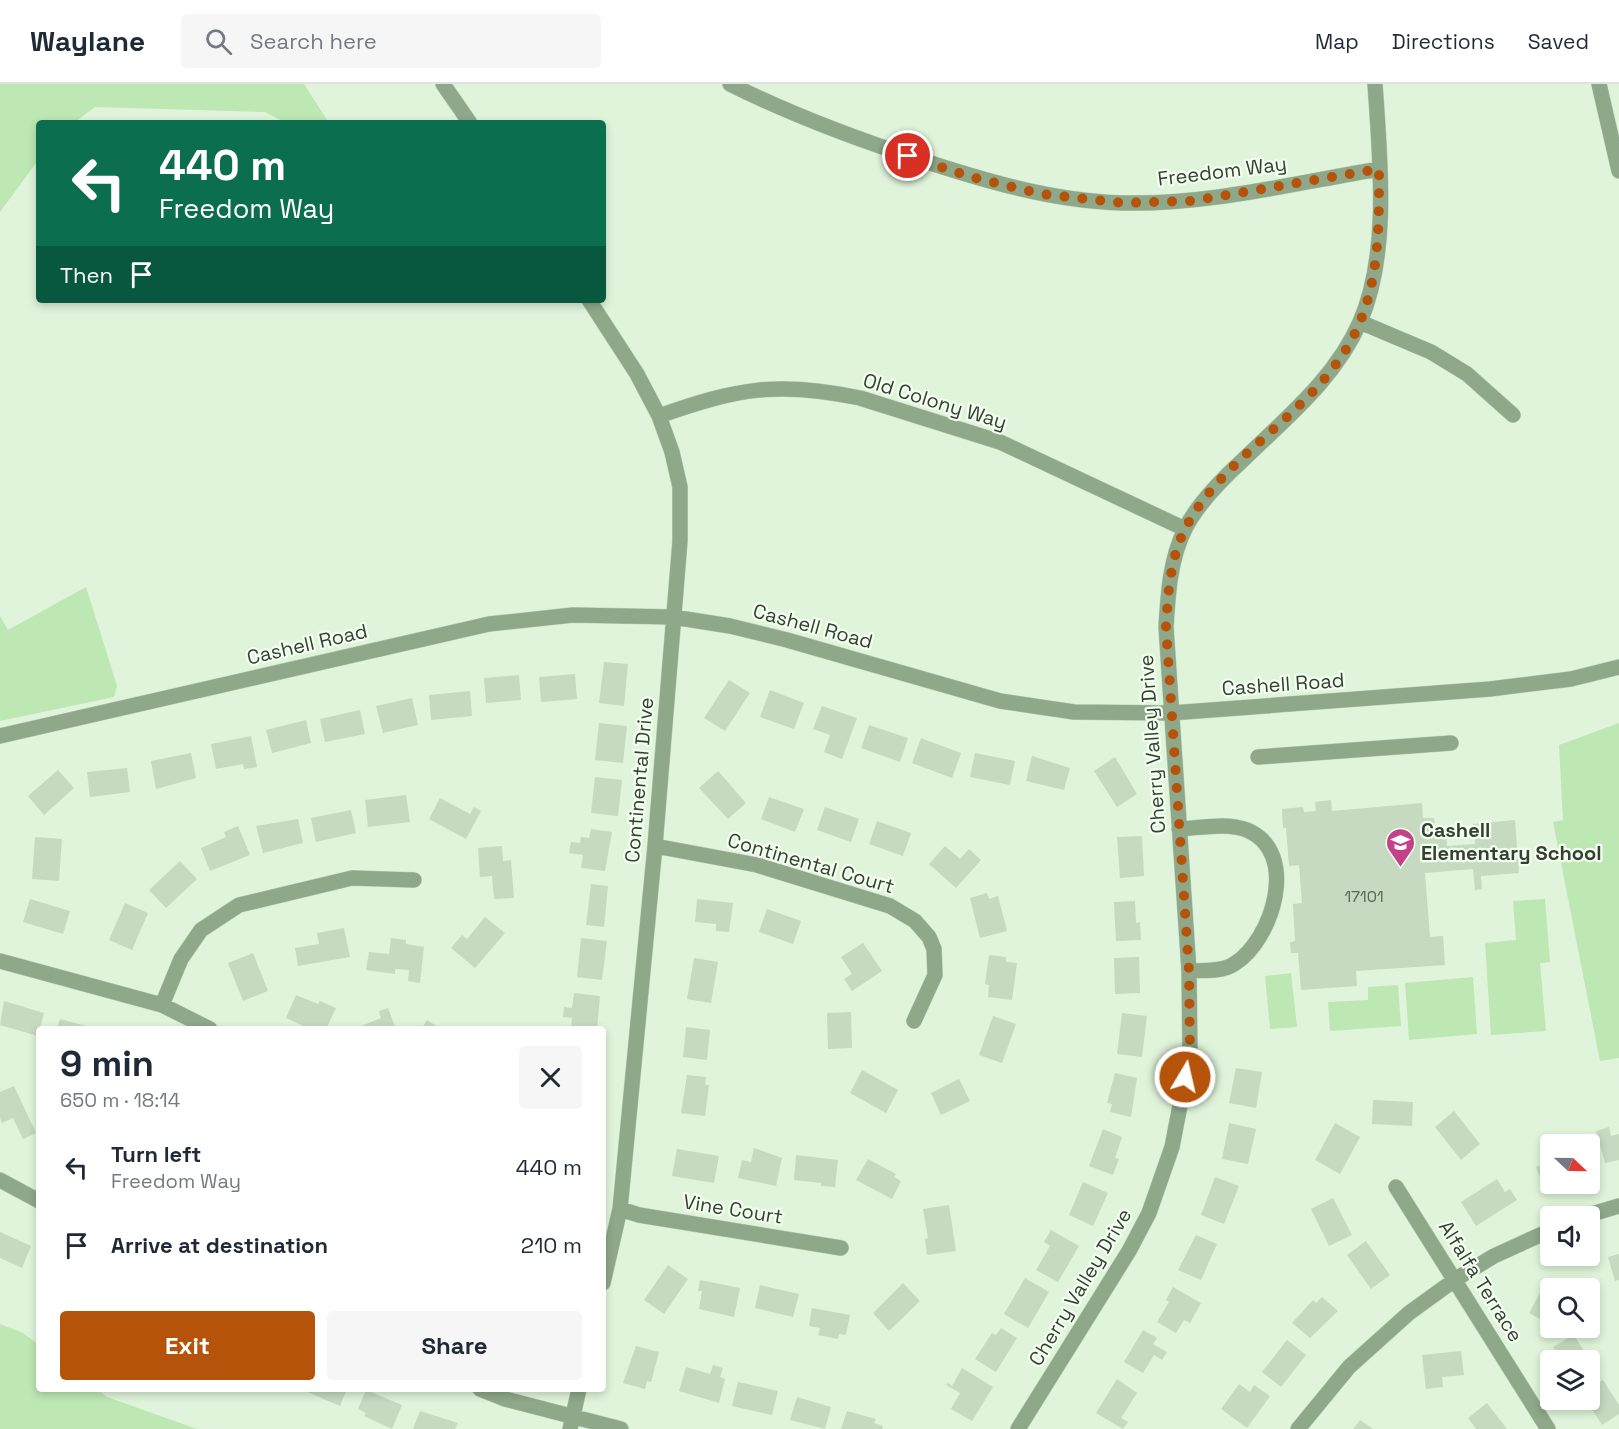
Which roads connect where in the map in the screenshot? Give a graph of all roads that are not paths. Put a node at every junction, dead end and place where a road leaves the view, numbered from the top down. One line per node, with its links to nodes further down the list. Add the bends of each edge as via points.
1 (730, 84): 6 (street, Freedom Way, via 846,135 971,177 1041,194 1122,203 1192,201)
2 (1375, 84): 6 (street, Cherry Valley Drive)
3 (1599, 84): 7 (street)
4 (448, 86): 5 (street)
5 (468, 120)
6 (1379, 169): 9 (street, Cherry Valley Drive, via 1377,257)
7 (1619, 171)
8 (591, 303): 11 (street, Continental Drive)
9 (1360, 322): 10 (street, via 1431,351 1467,374); 12 (street, Cherry Valley Drive, via 1325,380 1225,477)
10 (1513, 415)
11 (659, 416): 12 (street, Old Colony Way, via 708,399 758,388 837,393 1000,442); 13 (street, Continental Drive, via 680,488)
12 (1185, 529): 15 (street, Cherry Valley Drive, via 1174,558 1167,596)
13 (674, 617): 15 (street, Cashell Road, via 787,640 1000,701 1074,712); 16 (street, Cashell Road, via 573,615 489,624); 20 (street, Continental Drive)
14 (1619, 667): 15 (street, Cashell Road, via 1571,679 1490,689)
15 (1171, 713): 19 (street, Cherry Valley Drive)
16 (0, 736)
17 (1451, 744): 18 (street)
18 (1258, 757)
19 (1179, 829): 23 (street, Cherry Valley Drive); 23 (street, via 1245,829 1266,843 1274,864 1271,915 1256,946 1227,968)
20 (655, 846): 25 (street, Continental Court, via 757,865 890,906 915,921 929,937 935,975); 31 (street, Continental Drive)
21 (414, 880): 24 (street, via 352,878 239,905 201,930 182,959)
22 (0, 961): 24 (street)
23 (1189, 971): 41 (street, Cherry Valley Drive, via 1190,1054 1172,1147 1149,1213 1130,1251)
24 (162, 1005): 26 (street)
25 (914, 1021)
26 (204, 1026)
27 (0, 1180): 29 (street)
28 (1395, 1187): 36 (street, Alfalfa Terrace)
29 (36, 1199)
30 (1619, 1206): 32 (street)
31 (620, 1209): 34 (street, Vine Court); 35 (street, Continental Drive)
32 (1600, 1212)
33 (1540, 1235): 36 (street)
34 (841, 1248)
35 (606, 1270)
36 (1456, 1279): 42 (street, via 1409,1313 1349,1367); 43 (street, Alfalfa Terrace)
37 (488, 1392): 39 (street)
38 (578, 1392): 39 (street)
39 (571, 1423): 40 (street)
40 (621, 1429)
41 (1018, 1429)
42 (1298, 1429)
43 (1548, 1429)

